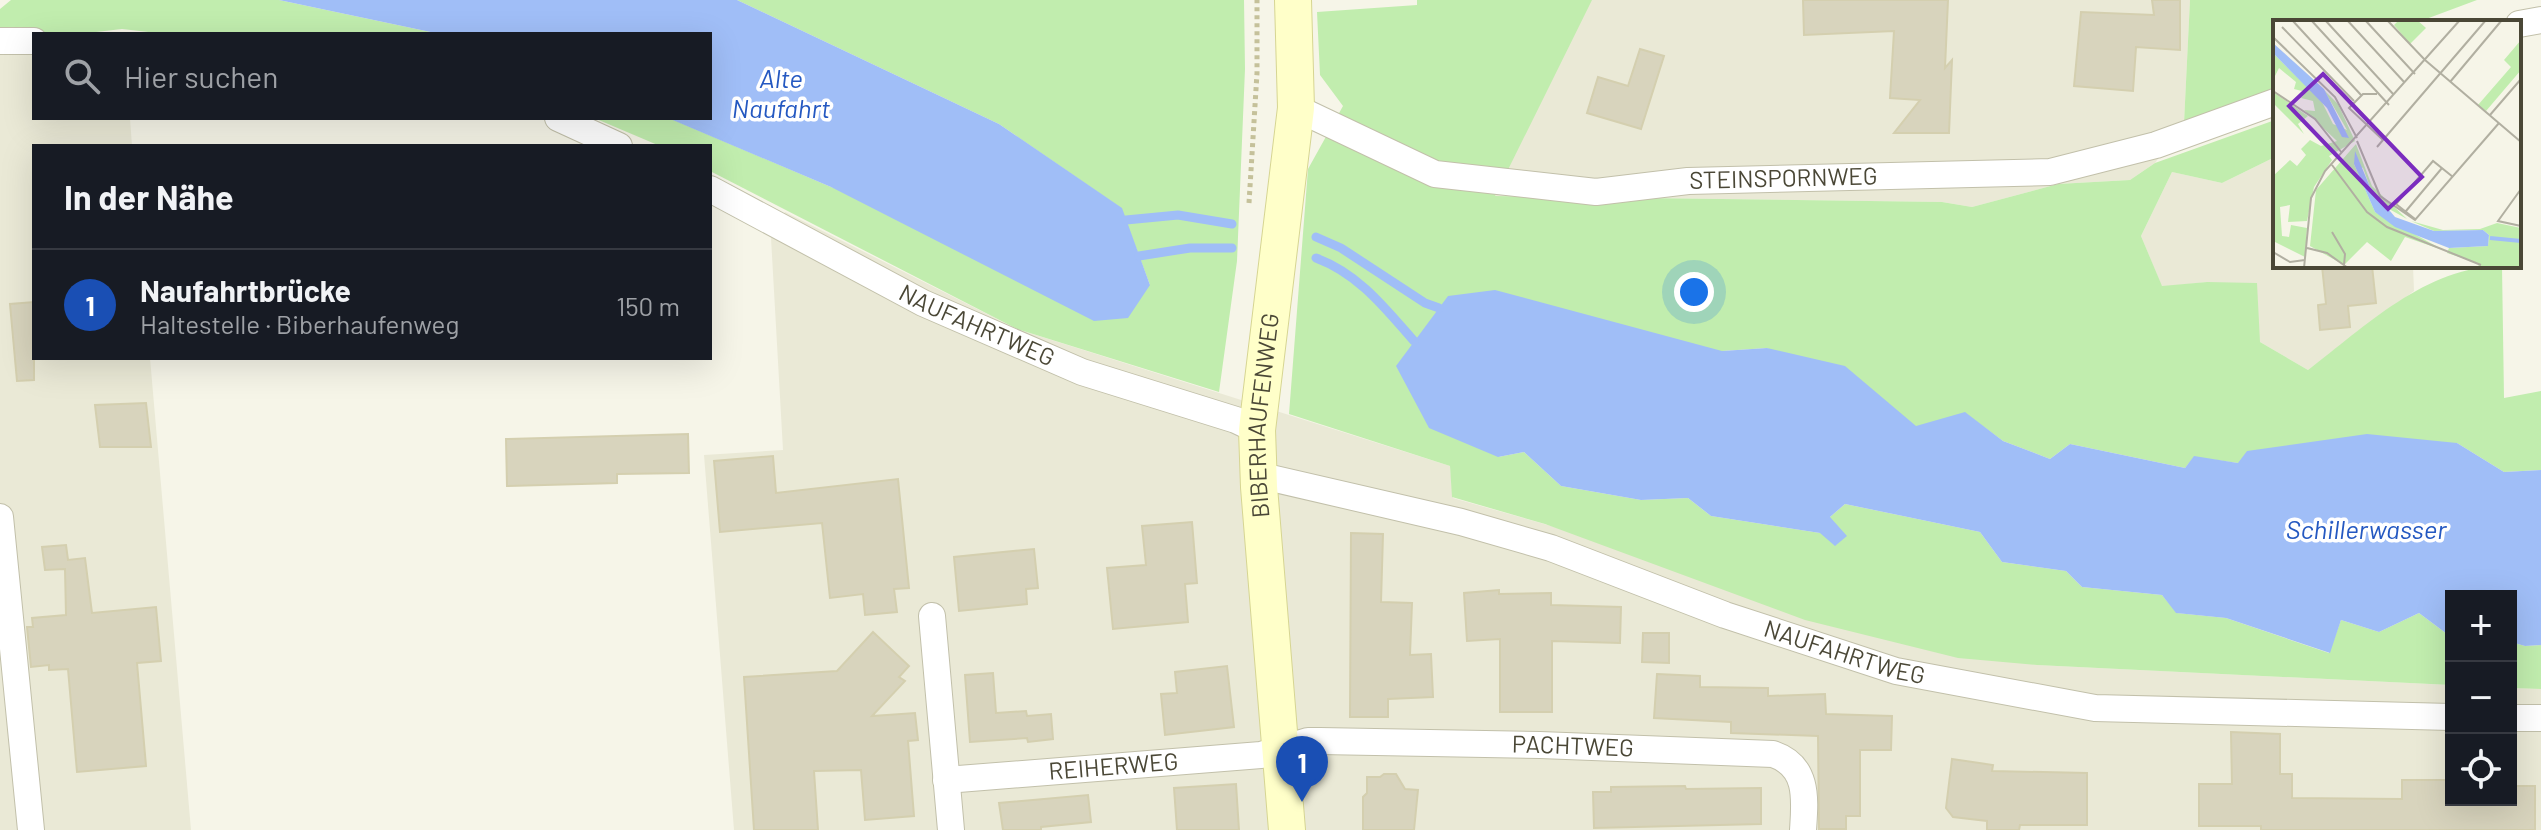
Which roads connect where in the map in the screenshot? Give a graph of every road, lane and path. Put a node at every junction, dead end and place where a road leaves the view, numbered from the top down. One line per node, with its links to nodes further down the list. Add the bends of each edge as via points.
1 (1257, 0): 12 (path)
2 (1293, 0): 8 (main road, BIBERHAUFENWEG)
3 (2541, 20): 4 (street)
4 (2521, 24)
5 (0, 41): 6 (street)
6 (32, 41)
7 (2273, 103): 8 (street, STEINSPORNWEG, via 2156,145 2050,172 1688,181 1596,192 1435,174)
8 (1296, 108): 12 (main road, BIBERHAUFENWEG)
9 (562, 120): 10 (street)
10 (615, 144)
11 (712, 190): 13 (street, NAUFAHRTWEG, via 936,309 1082,372)
12 (1266, 212): 13 (main road, BIBERHAUFENWEG, via 1277,275)
13 (1257, 430): 14 (main road, BIBERHAUFENWEG)
14 (1258, 475): 17 (street, NAUFAHRTWEG, via 1551,548 1725,615 1896,671 2095,708); 20 (main road, BIBERHAUFENWEG)
15 (0, 517): 22 (street)
16 (932, 616): 21 (street)
17 (2445, 717)
18 (2517, 718): 19 (street)
19 (2541, 718)
20 (1281, 748): 21 (street, REIHERWEG, via 1261,755); 24 (main road, BIBERHAUFENWEG); 25 (street, PACHTWEG, via 1320,741 1773,754 1802,779)
21 (946, 780): 23 (street)
22 (31, 830)
23 (951, 830)
24 (1287, 830)
25 (1803, 830)

